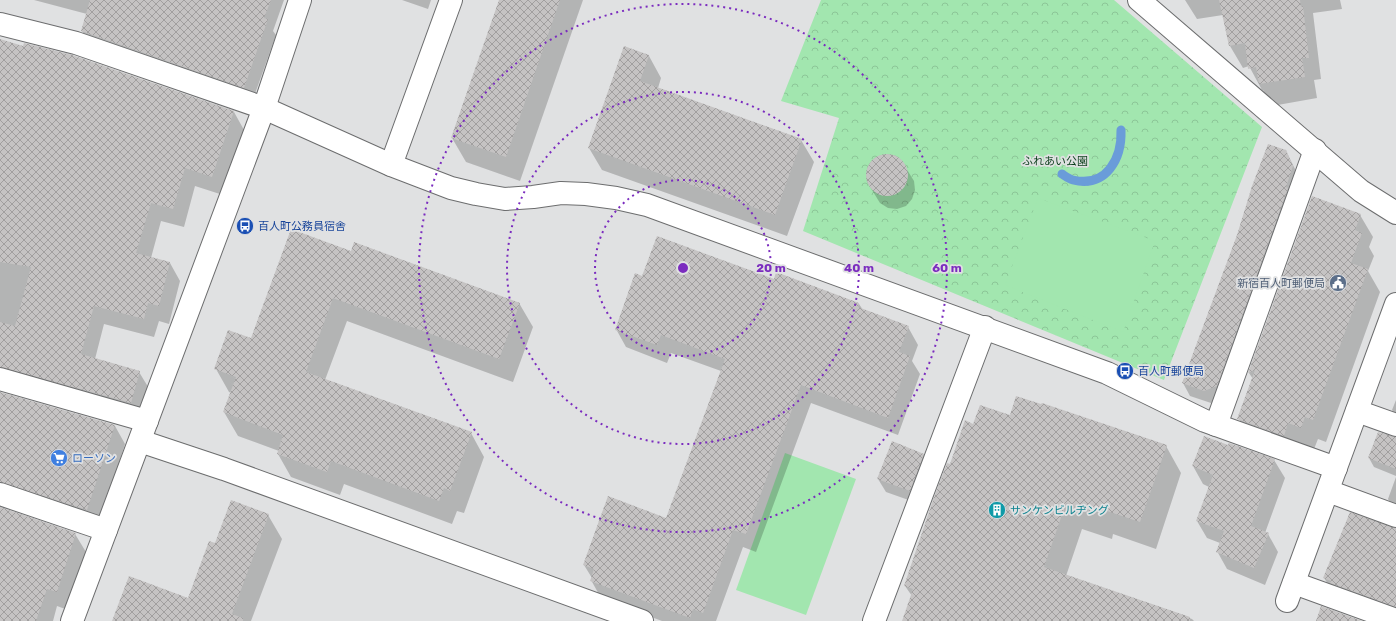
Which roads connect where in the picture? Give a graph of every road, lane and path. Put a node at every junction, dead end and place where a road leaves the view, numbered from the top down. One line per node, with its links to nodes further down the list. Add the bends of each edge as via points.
1 (300, 0): 5 (street)
2 (451, 0): 7 (street)
3 (1139, 0): 6 (street)
4 (0, 24): 5 (street, via 76,43)
5 (264, 108): 7 (street); 16 (street)
6 (1315, 150): 8 (street, via 1361,191); 14 (street)
7 (391, 165): 10 (street, via 451,188 505,199 561,193 586,194 647,205)
8 (1396, 213)
9 (1396, 304): 11 (street)
10 (985, 327): 14 (street, via 1107,372); 25 (street)
11 (1390, 337): 13 (street)
12 (0, 379): 16 (street)
13 (1357, 411): 15 (street); 17 (street)
14 (1216, 425): 17 (street)
15 (1396, 425)
16 (143, 431): 21 (street); 24 (street, via 224,469)
17 (1336, 468): 18 (street)
18 (1328, 491): 20 (street); 22 (street, via 1290,592)
19 (0, 494): 21 (street)
20 (1396, 516)
21 (106, 530): 23 (street)
22 (1396, 620)
23 (72, 621)
24 (642, 621)
25 (874, 621)

